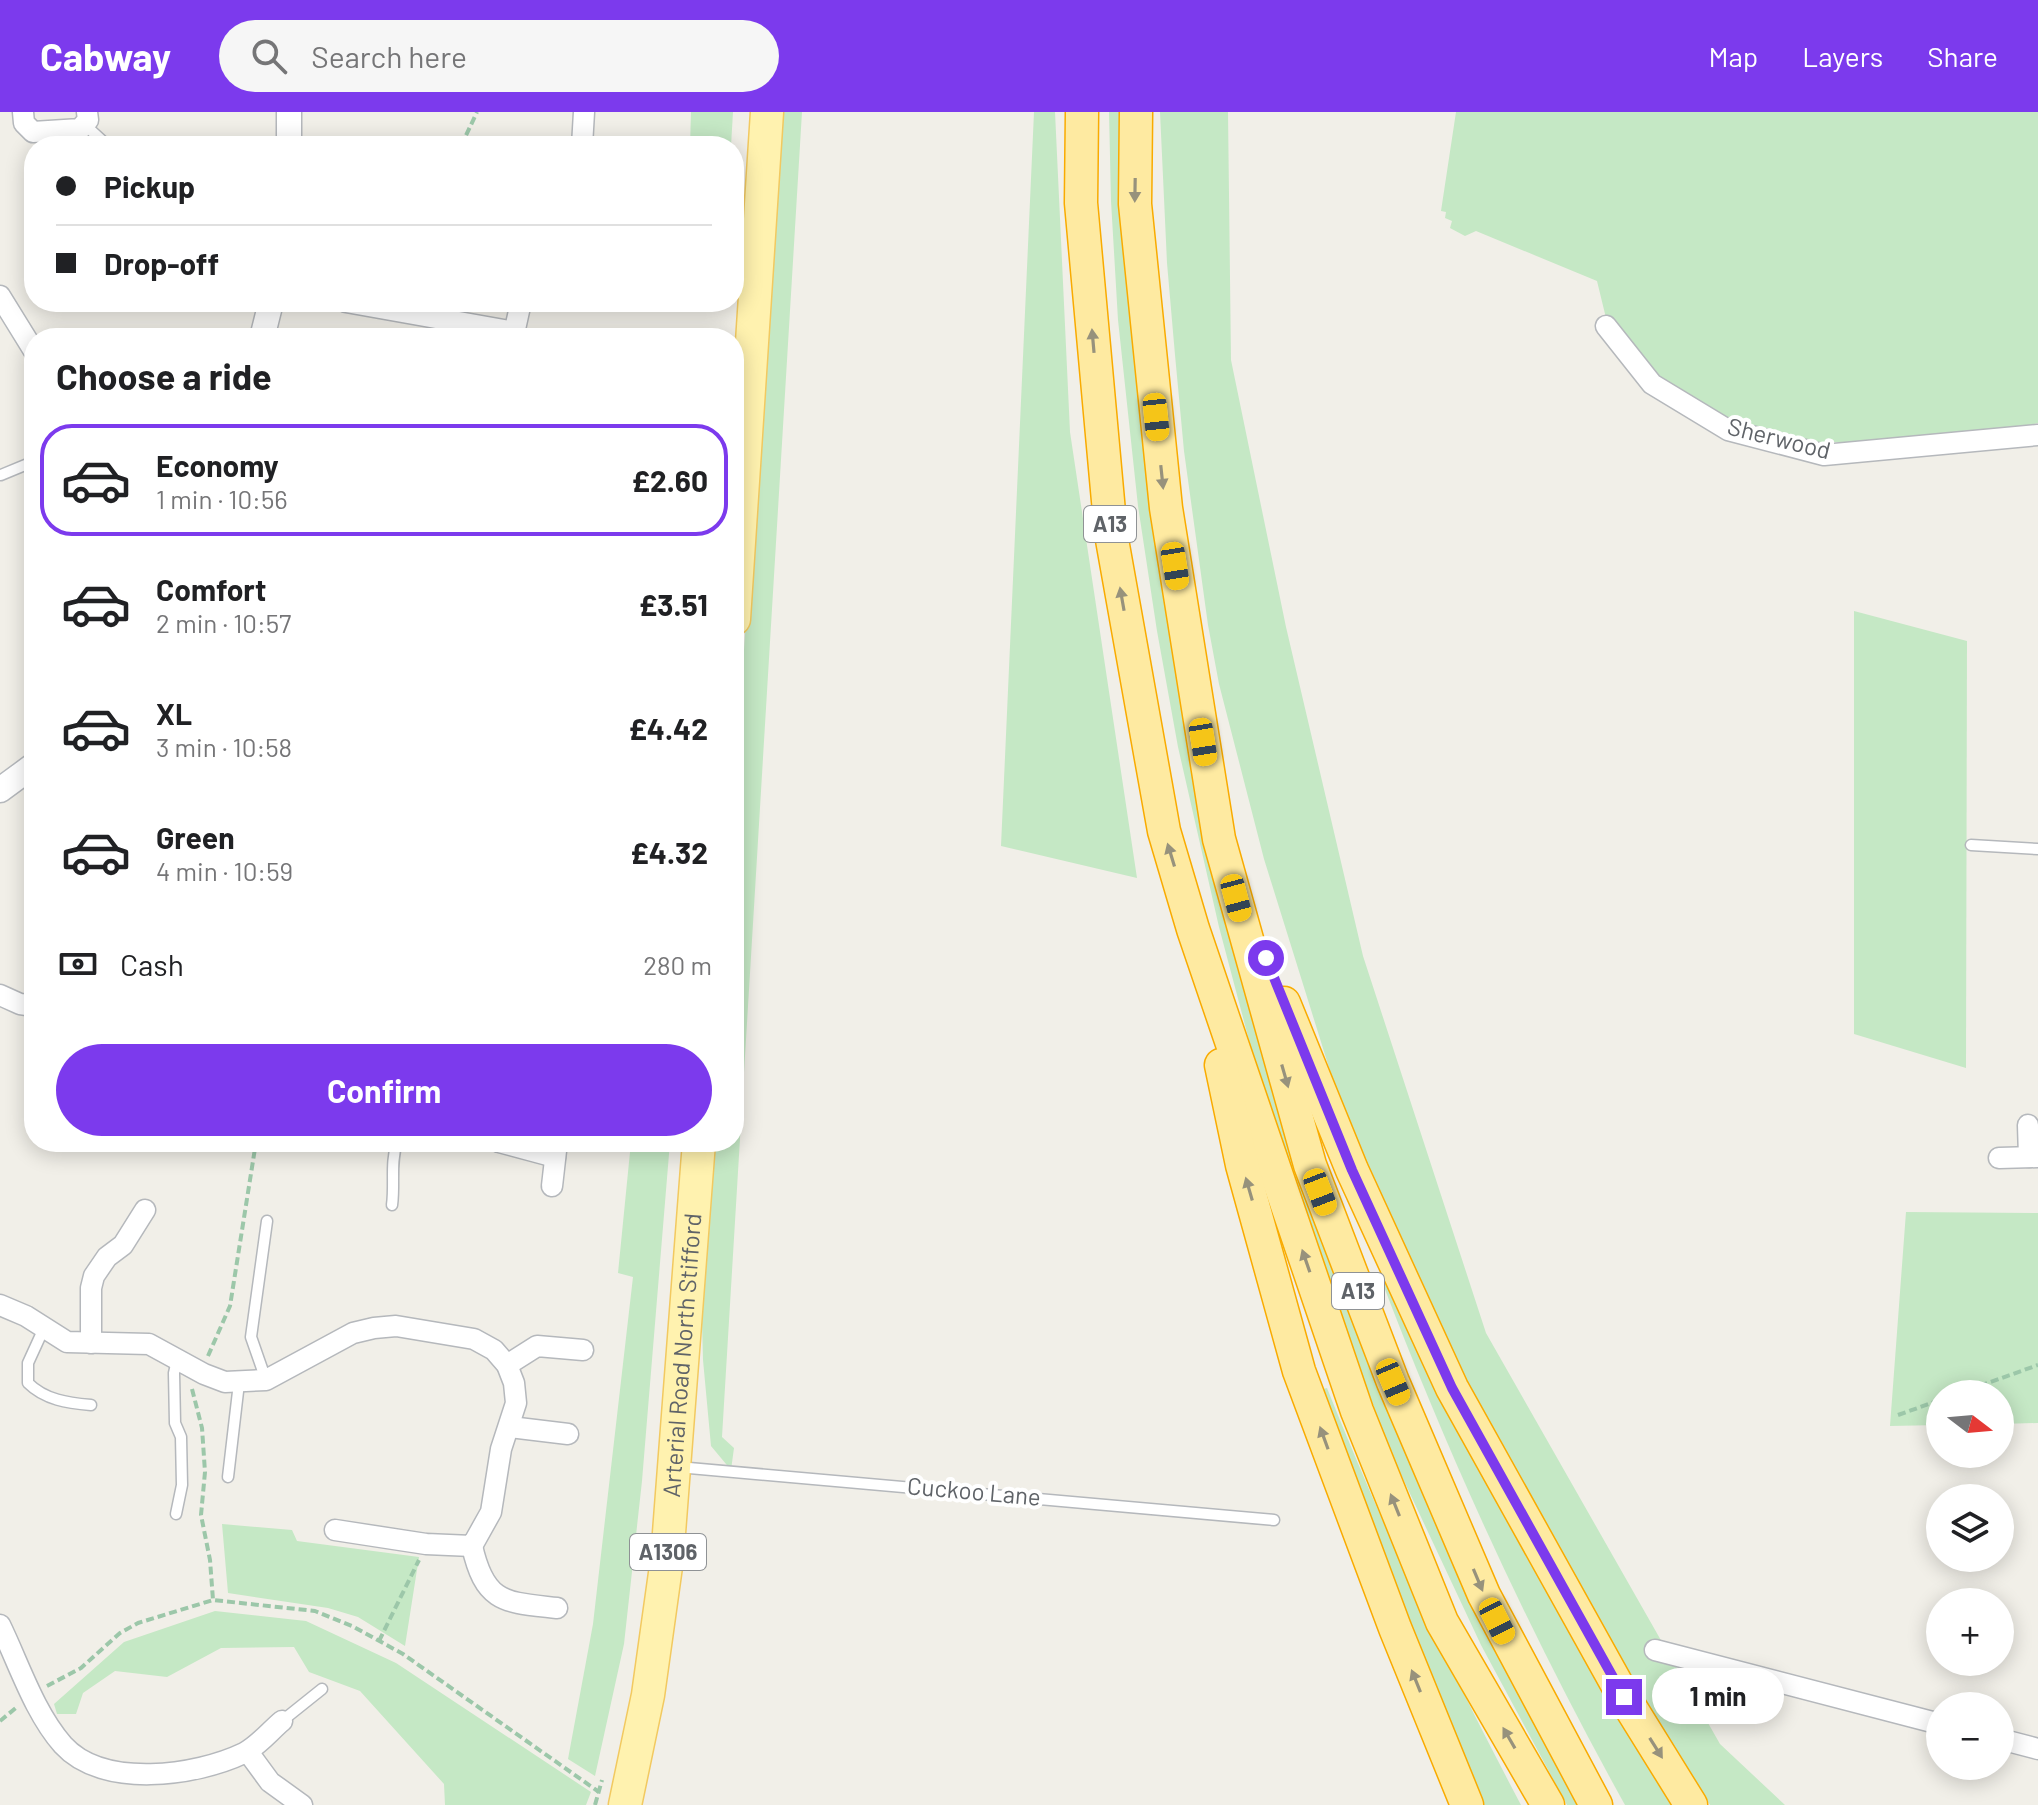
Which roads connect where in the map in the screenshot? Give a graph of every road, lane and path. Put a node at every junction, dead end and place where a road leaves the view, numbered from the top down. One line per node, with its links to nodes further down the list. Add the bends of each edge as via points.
1 (23, 112): 8 (street, via 24,123 33,132 80,129)
2 (289, 112): 10 (street)
3 (477, 112): 11 (path)
4 (584, 112): 12 (street)
5 (767, 112): 20 (main road)
6 (1082, 112): 27 (highway, A13, one-way to 6, via 1164,831 1111,534 1081,203)
7 (1136, 112): 24 (highway, A13, one-way to 24, via 1135,204 1166,508)
8 (86, 119): 9 (lane)
9 (100, 136)
10 (289, 136)
11 (466, 136)
12 (583, 136)
13 (0, 296): 17 (street)
14 (397, 312): 16 (street)
15 (1606, 326): 18 (street, Sherwood, via 1652,384 1728,430 1824,455)
16 (478, 328)
17 (24, 335)
18 (2038, 435)
19 (24, 465): 21 (lane)
20 (744, 465)
21 (1, 475)
22 (24, 772): 23 (street)
23 (0, 790)
24 (1219, 839): 85 (highway, A13, one-way to 85, via 1310,1165 1393,1382 1484,1595); 86 (highway, A13, one-way to 86, via 1352,1170 1452,1388 1624,1697)
25 (1971, 845): 26 (lane)
26 (2038, 849)
27 (1193, 929): 83 (highway, A13, one-way to 27, via 1299,1371 1242,1165); 84 (highway, A13, one-way to 27, via 1442,1622 1357,1411)
28 (0, 995): 29 (street)
29 (24, 1005)
30 (2028, 1125): 35 (street)
31 (254, 1152): 46 (path, via 230,1306)
32 (395, 1152): 38 (lane)
33 (556, 1152): 37 (street)
34 (698, 1152): 58 (main road, Arterial Road North Stifford / A1306)
35 (2034, 1157): 36 (street)
36 (1999, 1158)
37 (552, 1186)
38 (392, 1205)
39 (145, 1210): 43 (street, via 94,1276)
40 (267, 1221): 49 (lane, via 251,1337)
41 (0, 1305): 42 (street)
42 (44, 1328): 43 (street, via 67,1342); 53 (lane, via 28,1363 28,1383 39,1394)
43 (91, 1343): 45 (street, via 145,1342)
44 (583, 1350): 47 (street, via 537,1346)
45 (177, 1360): 52 (street); 60 (lane, via 175,1423 181,1437 182,1485)
46 (205, 1361)
47 (507, 1365): 49 (street, via 474,1339 396,1326 353,1333); 56 (street, via 516,1403)
48 (2038, 1365): 50 (path)
49 (266, 1380): 52 (street)
50 (1996, 1380)
51 (195, 1382): 65 (path, via 192,1393 202,1428 205,1472 201,1515)
52 (239, 1383): 59 (lane)
53 (91, 1405)
54 (1926, 1405): 55 (path)
55 (1898, 1415)
56 (510, 1427): 57 (street); 64 (street, via 491,1512)
57 (568, 1434)
58 (675, 1467): 61 (lane, Cuckoo Lane); 80 (main road, Arterial Road North Stifford / A1306, via 648,1695)
59 (228, 1477)
60 (176, 1514)
61 (1274, 1520)
62 (335, 1530): 63 (street)
63 (426, 1544): 64 (street); 68 (path)
64 (472, 1546): 66 (street, via 477,1566 496,1595 506,1602)
65 (213, 1600): 68 (path, via 315,1611); 71 (path, via 138,1623 81,1668)
66 (557, 1608)
67 (0, 1625): 78 (street, via 52,1731 87,1762 128,1774 166,1773 213,1766)
68 (379, 1641): 80 (path)
69 (1655, 1650): 73 (street)
70 (322, 1689): 75 (lane)
71 (40, 1690)
72 (26, 1701): 74 (path)
73 (1926, 1720)
74 (0, 1721)
75 (282, 1721): 78 (street)
76 (2014, 1743): 77 (street)
77 (2038, 1749)
78 (248, 1752): 81 (street, via 270,1782)
79 (604, 1772): 80 (path)
80 (612, 1798): 82 (path)
81 (302, 1805)
82 (595, 1805)
83 (1467, 1805)
84 (1548, 1805)
85 (1596, 1805)
86 (1691, 1805)

